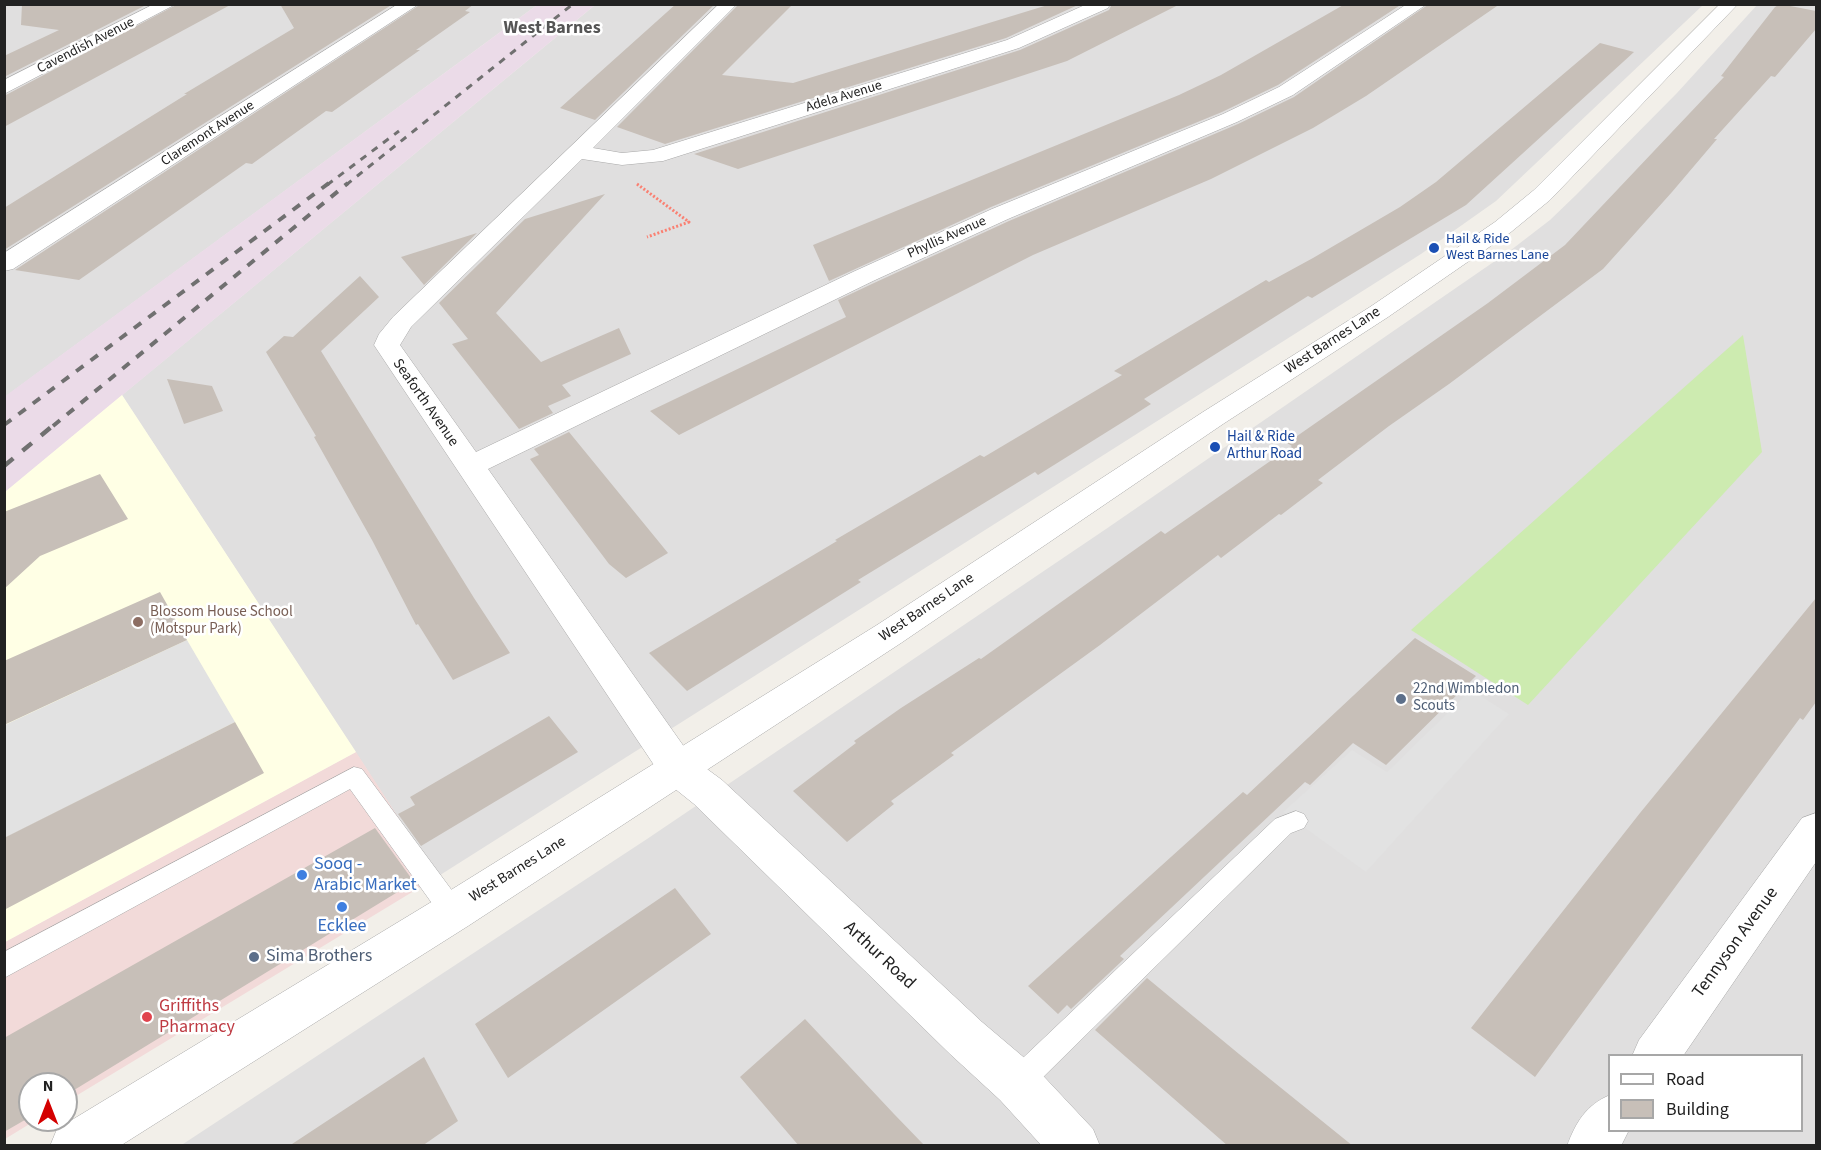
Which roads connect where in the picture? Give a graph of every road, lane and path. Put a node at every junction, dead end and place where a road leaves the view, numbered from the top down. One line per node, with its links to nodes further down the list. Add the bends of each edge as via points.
1 (168, 4): 7 (street, Cavendish Avenue)
2 (411, 4): 11 (street, Claremont Avenue)
3 (729, 4): 8 (street, Seaforth Avenue)
4 (1102, 4): 9 (street, Adela Avenue, via 1013,44)
5 (1419, 4): 12 (street, Phyllis Avenue, via 1286,91 864,276)
6 (1730, 4): 13 (street, West Barnes Lane, via 1542,195 1503,227 889,634)
7 (4, 88)
8 (578, 152): 9 (street, Adela Avenue); 12 (street, Seaforth Avenue, via 402,322 387,345)
9 (639, 159): 10 (path, via 634,182 689,222)
10 (647, 237)
11 (4, 264)
12 (470, 466): 13 (street, Seaforth Avenue)
13 (678, 769): 16 (street, West Barnes Lane); 19 (street, Arthur Road, via 708,792)
14 (1296, 821): 19 (lane, via 1283,826)
15 (1816, 830): 18 (street, Tennyson Avenue)
16 (453, 912): 17 (lane, via 354,776); 21 (street, West Barnes Lane)
17 (4, 966)
18 (1656, 1054)
19 (1017, 1083): 22 (street, Arthur Road)
20 (1608, 1122): 23 (street)
21 (74, 1146)
22 (1076, 1146)
23 (1591, 1146)

